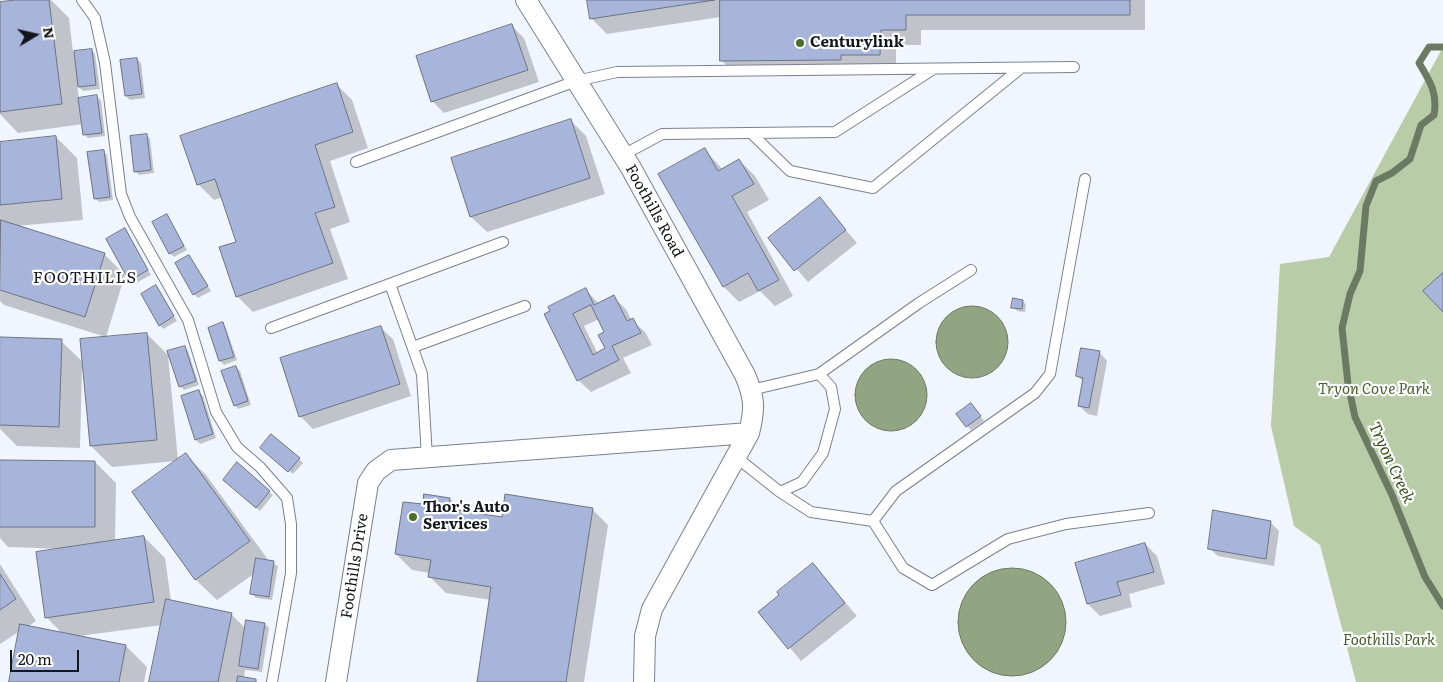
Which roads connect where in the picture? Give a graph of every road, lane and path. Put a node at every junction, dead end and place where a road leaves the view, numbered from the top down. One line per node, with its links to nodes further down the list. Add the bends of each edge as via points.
1 (82, 0): 25 (lane, via 95,18 106,63 121,194 130,217 188,320 216,412 236,447 260,467 286,498 291,524 291,573)
2 (526, 0): 6 (street, Foothills Road)
3 (1074, 67): 4 (lane)
4 (1021, 68): 5 (lane); 7 (lane, via 873,188 790,171)
5 (933, 70): 6 (lane, via 617,72); 7 (lane, via 835,132)
6 (576, 81): 8 (street, Foothills Road); 9 (lane)
7 (751, 133): 8 (lane, via 662,134)
8 (623, 155): 18 (street, Foothills Road)
9 (356, 162)
10 (1085, 179): 24 (lane, via 1050,374 1035,393 896,491)
11 (503, 242): 13 (lane)
12 (971, 270): 17 (lane)
13 (390, 284): 15 (lane); 16 (lane)
14 (525, 306): 16 (lane)
15 (271, 328)
16 (413, 347): 20 (lane, via 422,374)
17 (819, 374): 18 (lane); 22 (lane, via 831,387 836,409 822,453 802,482)
18 (752, 390): 19 (street, Foothills Road, via 755,408)
19 (749, 433): 20 (street); 21 (street, Foothills Road)
20 (427, 457): 26 (street, Foothills Drive, via 391,460 376,471 368,483)
21 (736, 457): 22 (lane); 27 (street, Foothills Road, via 652,609 644,636)
22 (780, 492): 24 (lane, via 811,512)
23 (1149, 513): 24 (lane, via 1066,524 1008,539 932,585 903,568)
24 (873, 521)
25 (272, 682)
26 (336, 682)
27 (644, 682)

